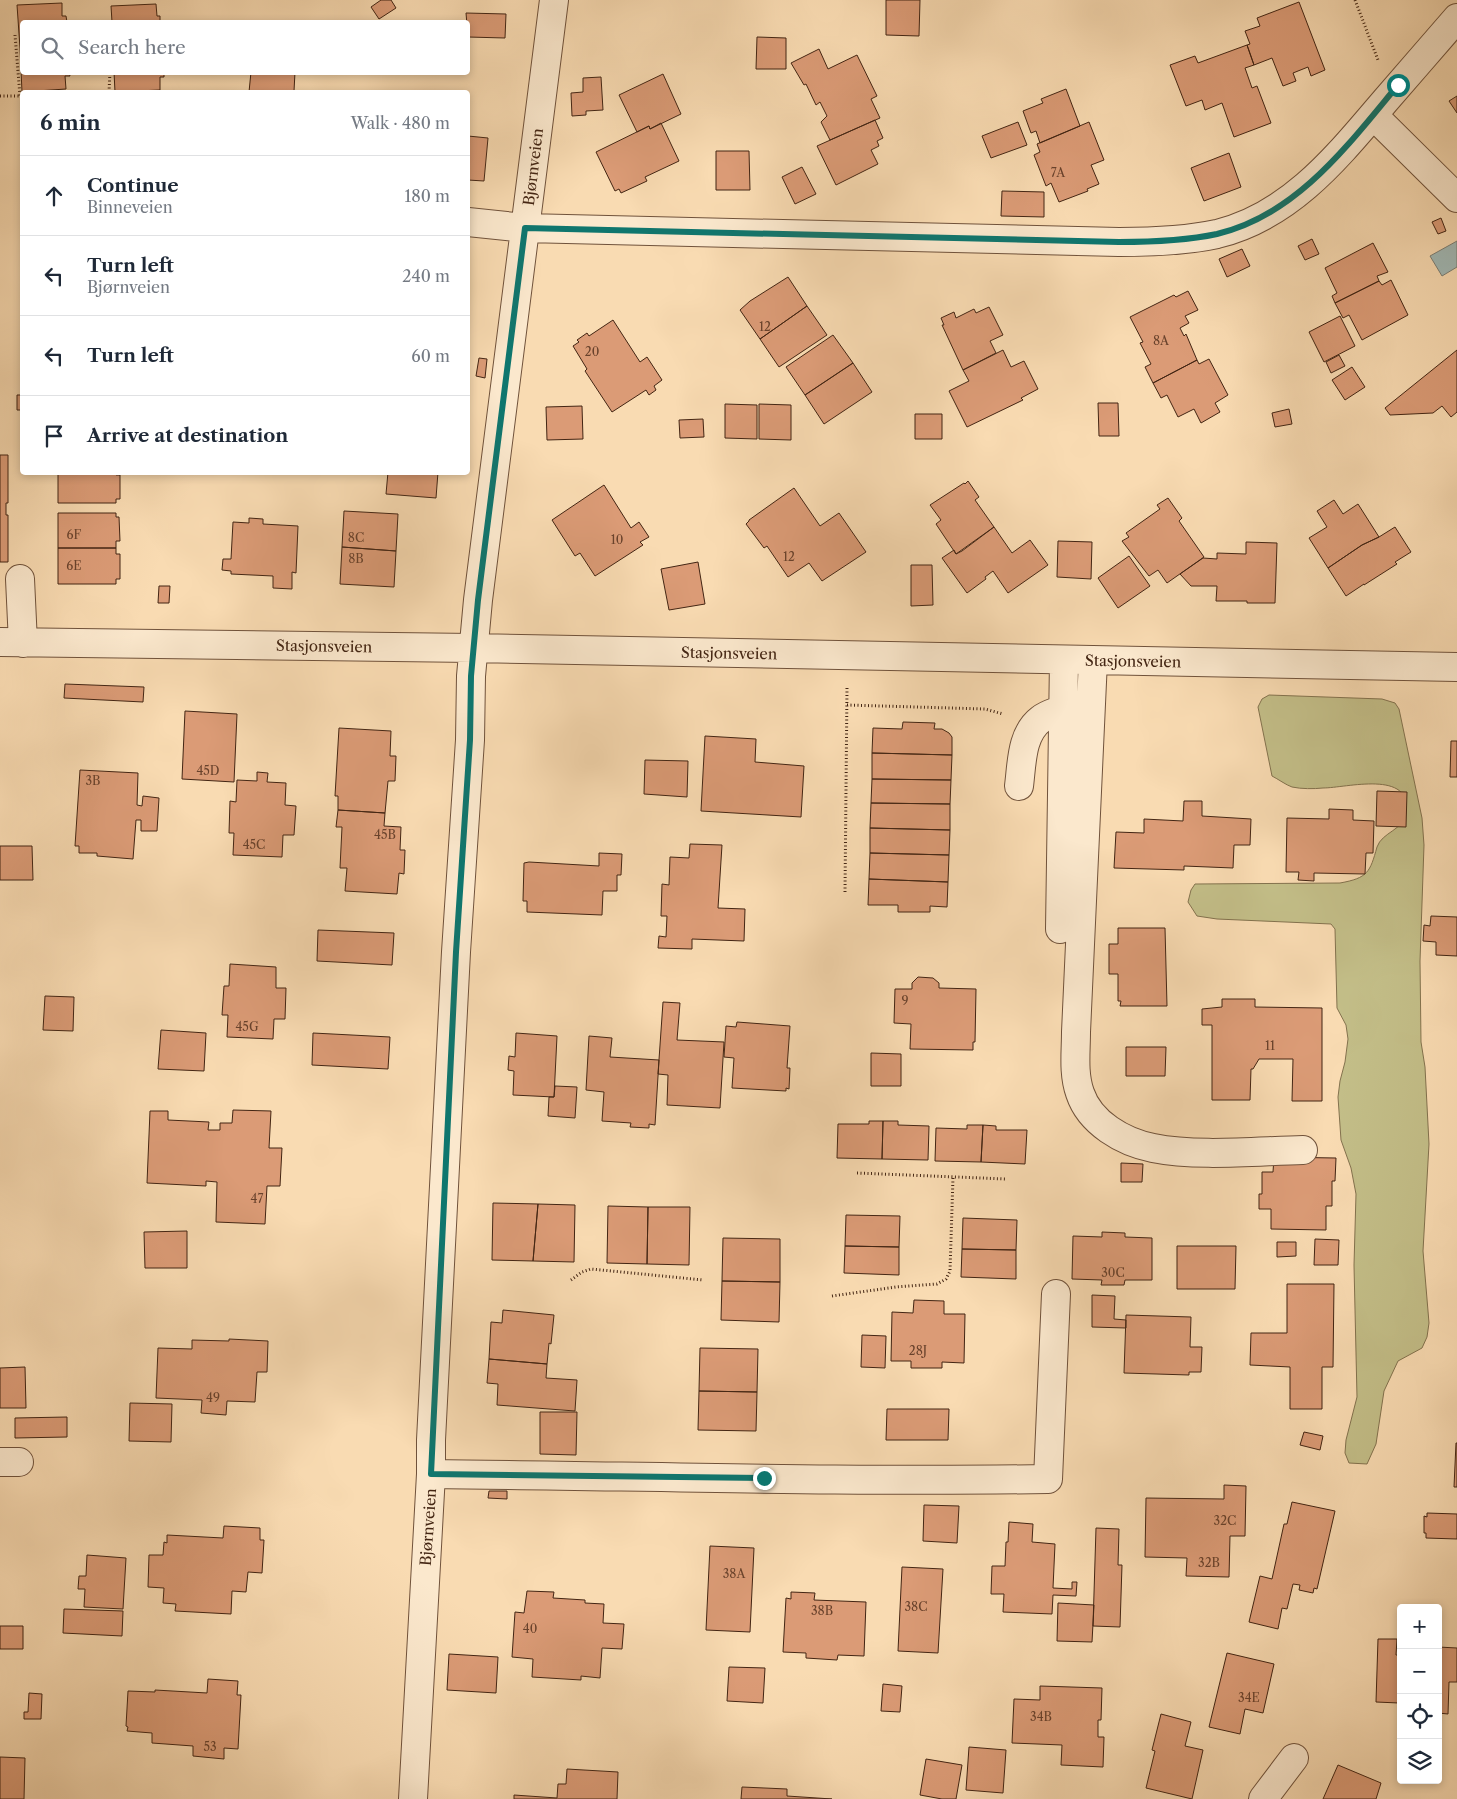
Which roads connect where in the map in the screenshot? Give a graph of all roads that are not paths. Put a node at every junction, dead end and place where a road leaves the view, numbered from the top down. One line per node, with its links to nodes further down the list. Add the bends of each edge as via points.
1 (554, 0): 6 (street, Bjørnveien)
2 (1457, 18): 3 (street)
3 (1373, 115): 4 (street); 6 (street, via 1322,173 1272,212 1219,233 1184,240 1119,242)
4 (1457, 198)
5 (470, 222): 6 (street)
6 (525, 228): 9 (street, Bjørnveien)
7 (20, 579): 8 (street)
8 (11, 642): 9 (street, Stasjonsveien)
9 (474, 648): 10 (street, Stasjonsveien); 18 (street, Bjørnveien)
10 (1064, 660): 11 (street, Stasjonsveien); 13 (street)
11 (1093, 660): 12 (street, Stasjonsveien); 16 (street, via 1076,1032 1076,1081 1080,1094 1094,1117 1107,1128 1152,1148 1208,1152)
12 (1457, 667)
13 (1063, 709): 14 (street, via 1041,718 1029,732); 15 (street)
14 (1020, 786)
15 (1060, 929)
16 (1303, 1150)
17 (1056, 1294): 18 (street, via 1048,1479)
18 (431, 1474): 20 (street, Bjørnveien)
19 (1294, 1758): 21 (street)
20 (412, 1799)
21 (1263, 1799)

